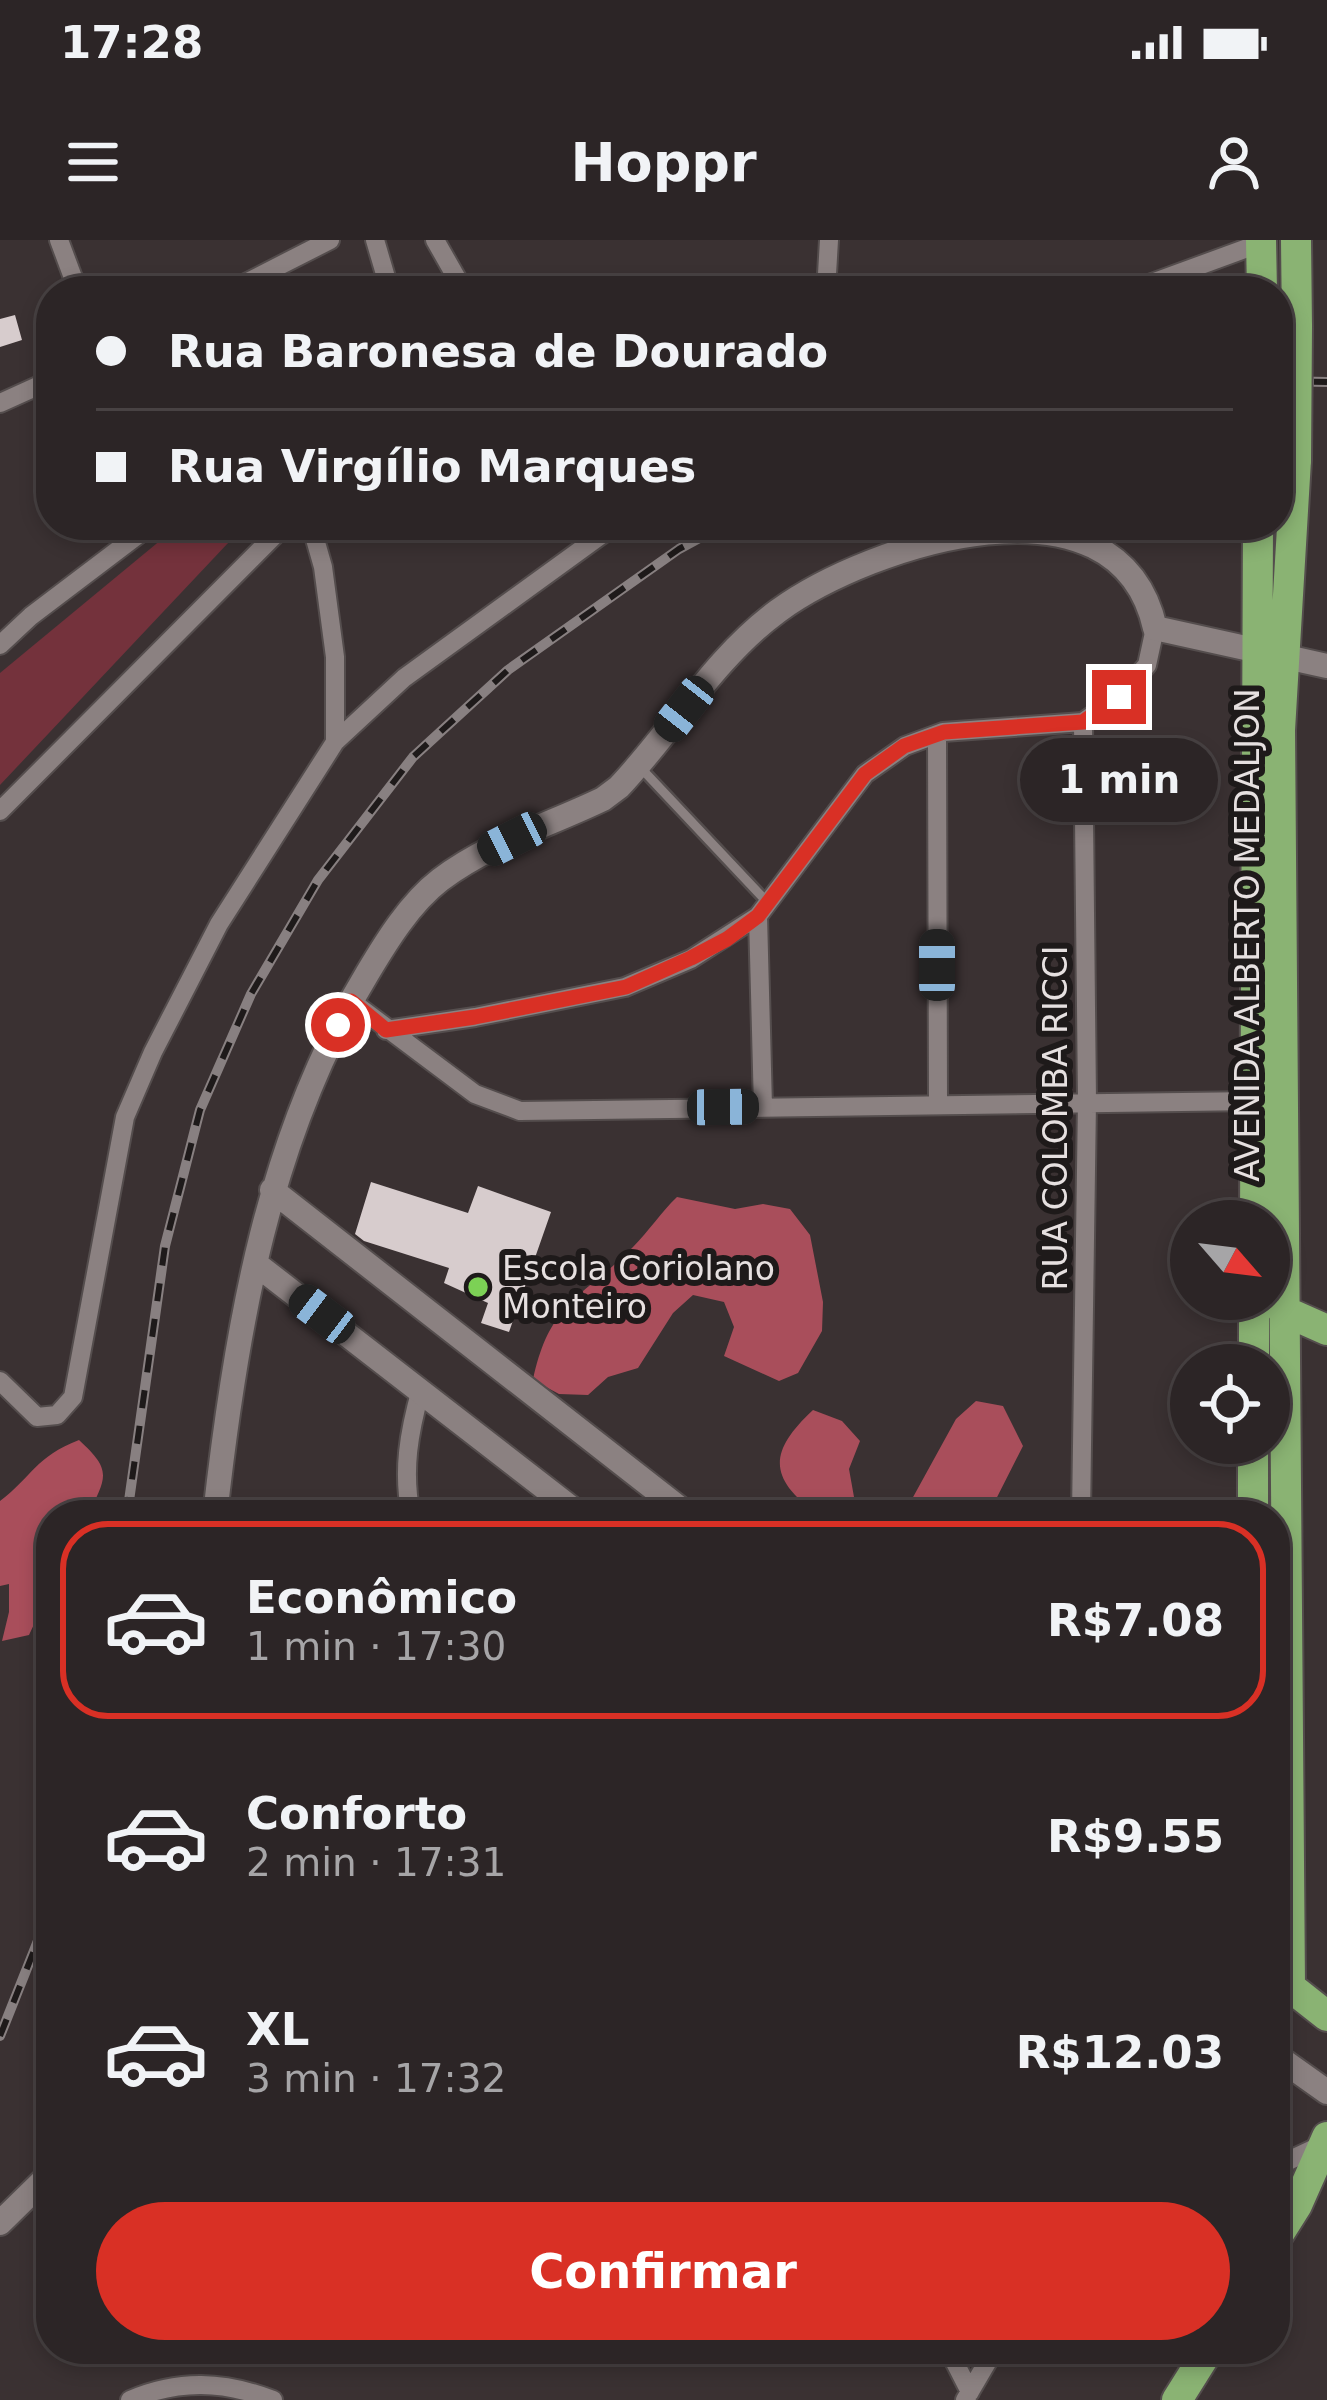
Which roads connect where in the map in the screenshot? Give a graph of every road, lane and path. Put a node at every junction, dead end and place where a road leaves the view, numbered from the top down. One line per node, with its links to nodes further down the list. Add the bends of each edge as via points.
1 (59, 240): 8 (street)
2 (330, 240): 9 (street)
3 (375, 240): 10 (street)
4 (435, 240): 11 (street)
5 (829, 240): 12 (street)
6 (1296, 240): 17 (main road, AVENIDA ALBERTO MEDALJON, bridge)
7 (1261, 242): 13 (street); 14 (main road)
8 (72, 276)
9 (259, 276)
10 (386, 276)
11 (455, 276)
12 (827, 276)
13 (1170, 276)
14 (1262, 276)
15 (36, 387): 16 (street)
16 (0, 403)
17 (1293, 482)
18 (131, 540): 27 (street)
19 (270, 540): 34 (street)
20 (315, 540): 32 (street, via 335,657)
21 (594, 540): 32 (street, via 404,678)
22 (951, 540): 33 (street, via 872,561 778,612 714,671)
23 (1078, 540): 26 (street, via 1128,572)
24 (1259, 540): 28 (main road, AVENIDA ALBERTO MEDALJON)
25 (1285, 540): 28 (main road, AVENIDA ALBERTO MEDALJON, bridge)
26 (1155, 628): 28 (street); 30 (street, via 1147,665)
27 (0, 645)
28 (1270, 653): 29 (street); 39 (main road, AVENIDA ALBERTO MEDALJON); 44 (main road, AVENIDA ALBERTO MEDALJON, via 1280,730)
29 (1327, 666)
30 (1083, 722): 31 (street); 38 (street, RUA COLOMBA RICCI)
31 (937, 735): 35 (street, via 904,746 865,774); 40 (street)
32 (335, 742): 49 (street, via 219,924 125,1117 73,1397 57,1415 37,1417)
33 (639, 766): 35 (lane); 36 (street, via 603,799 438,882)
34 (0, 811)
35 (763, 909): 37 (street, via 709,949 626,987); 41 (street)
36 (351, 1001): 37 (street); 42 (street)
37 (386, 1030): 41 (street, via 475,1094 520,1111)
38 (1088, 1101): 39 (street); 40 (street); 56 (street, RUA COLOMBA RICCI)
39 (1256, 1101): 43 (main road, AVENIDA ALBERTO MEDALJON)
40 (938, 1103): 41 (street)
41 (764, 1107)
42 (272, 1190): 45 (street); 55 (street)
43 (1255, 1200)
44 (1271, 1200)
45 (256, 1264): 50 (street); 52 (street)
46 (1290, 1313): 48 (main road)
47 (1269, 1320): 58 (main road, AVENIDA ALBERTO MEDALJON)
48 (1327, 1330)
49 (0, 1381)
50 (421, 1389): 53 (street, via 408,1434); 54 (street)
51 (1253, 1464): 57 (main road)
52 (218, 1500)
53 (409, 1500)
54 (561, 1500)
55 (669, 1500)
56 (1081, 1500)
57 (1253, 1500)
58 (1273, 1500)
59 (1290, 1987): 60 (main road)
60 (1327, 2016)
61 (1290, 2066): 62 (street)
62 (1327, 2092)
63 (1325, 2152): 64 (street); 66 (main road)
64 (1290, 2162)
65 (36, 2197): 67 (street)
66 (1290, 2210)
67 (0, 2222)
68 (954, 2364): 71 (street)
69 (986, 2364): 71 (street)
70 (1199, 2364): 74 (main road)
71 (968, 2396)
72 (130, 2400): 73 (street, via 211,2383)
73 (273, 2400)
74 (1177, 2400)

